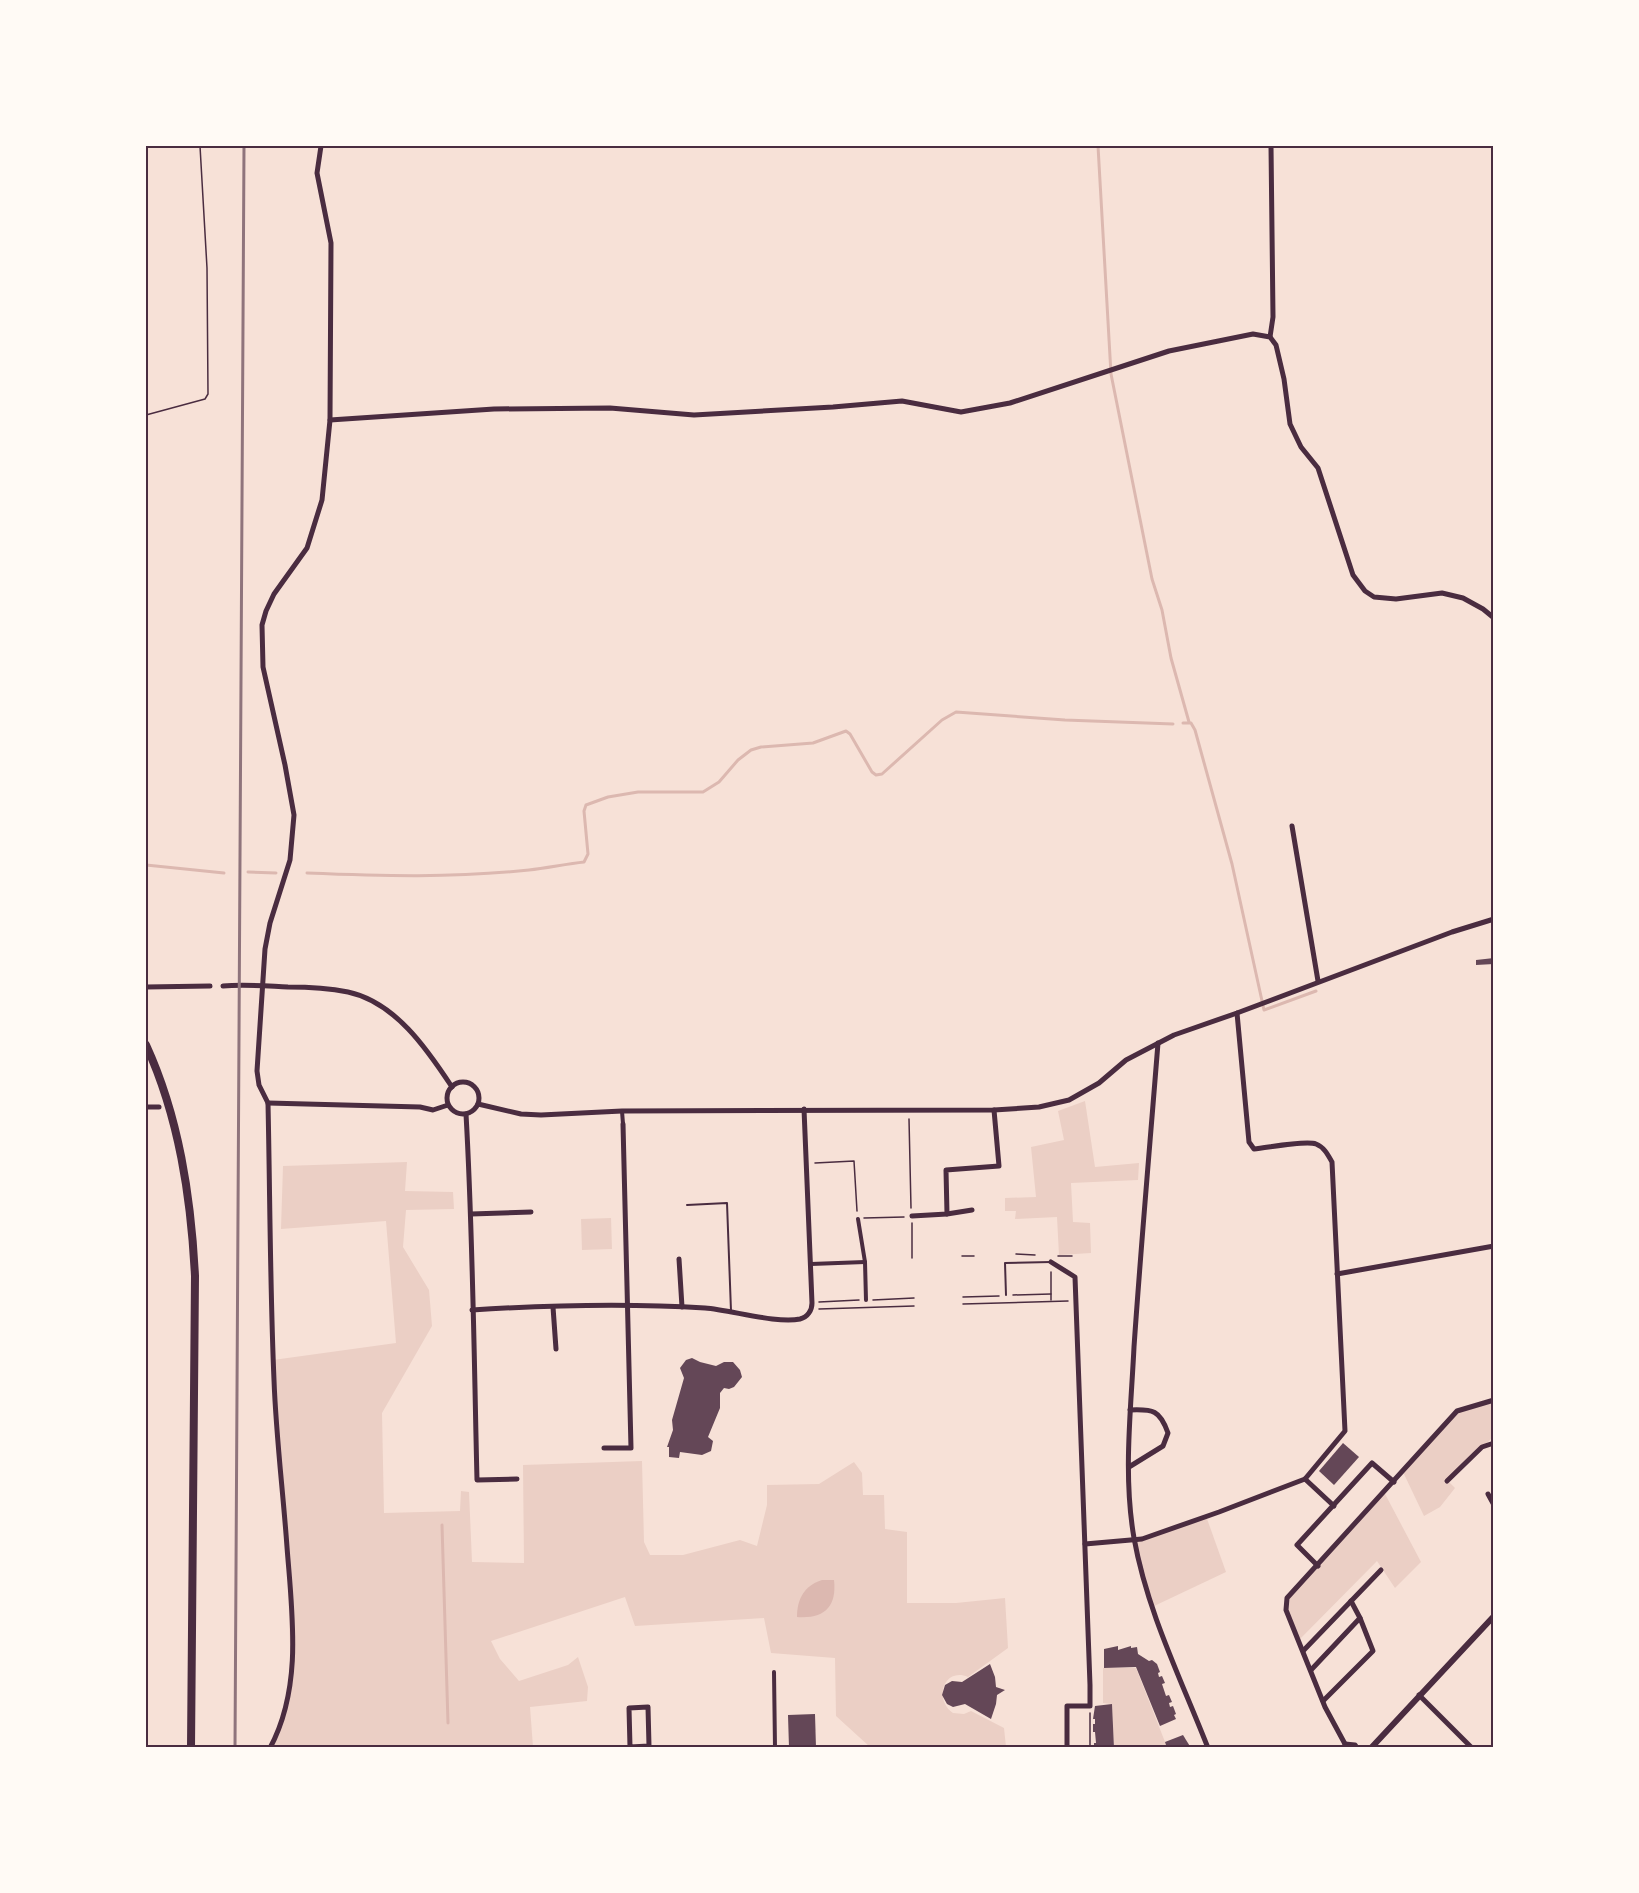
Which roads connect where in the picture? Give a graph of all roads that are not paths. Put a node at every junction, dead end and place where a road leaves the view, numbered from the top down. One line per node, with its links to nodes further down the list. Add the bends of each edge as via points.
1 (321, 146): 4 (street, via 317,173 331,243)
2 (1271, 146): 3 (street)
3 (1270, 337): 4 (street, via 1253,334 1169,351 1011,403 960,412 902,401 694,415 610,408); 5 (street, via 1276,345 1284,379 1290,423 1301,447 1318,468 1353,575 1365,591 1374,597 1396,598 1442,593 1463,598)
4 (330, 420): 16 (street, via 322,500 307,548 274,594 262,625 263,666 294,815 290,860 270,923 262,976 257,1071)
5 (1494, 618)
6 (1292, 826): 8 (street)
7 (1494, 919): 8 (street)
8 (1318, 981): 12 (street)
9 (210, 986): 11 (street)
10 (223, 986): 15 (street, via 316,988 364,998 400,1022)
11 (146, 987)
12 (1237, 1013): 13 (street); 38 (street, via 1249,1142 1254,1149 1317,1144 1332,1162)
13 (1158, 1043): 22 (street, via 1126,1060 1069,1101); 48 (street)
14 (146, 1045): 74 (highway, via 179,1146 194,1248)
15 (452, 1087): 17 (street, via 462,1082 472,1085 478,1093); 18 (street, via 447,1095)
16 (268, 1103): 18 (street, via 433,1110); 75 (street, via 274,1380 293,1659 288,1699)
17 (478, 1104): 23 (street, via 521,1114); 24 (street)
18 (448, 1105): 24 (street, via 458,1114)
19 (146, 1107): 20 (street)
20 (159, 1107)
21 (804, 1109): 22 (street); 23 (street); 37 (street)
22 (994, 1110): 30 (street, via 999,1166 946,1170)
23 (622, 1111): 25 (street)
24 (466, 1114): 29 (street)
25 (623, 1124): 41 (street)
26 (687, 1205): 45 (lane, via 727,1203)
27 (972, 1210): 30 (street)
28 (531, 1212): 29 (street)
29 (471, 1214): 44 (street)
30 (947, 1214): 31 (street)
31 (912, 1216)
32 (858, 1218): 35 (street)
33 (1494, 1246): 38 (street)
34 (679, 1259): 43 (street)
35 (865, 1262): 37 (street); 40 (street)
36 (1050, 1262): 39 (lane, via 1005,1263); 60 (street, via 1075,1277)
37 (811, 1264): 45 (street, via 812,1309 806,1316 783,1319)
38 (1337, 1274): 53 (street, via 1345,1431)
39 (1006, 1296)
40 (866, 1300)
41 (629, 1306): 42 (street); 43 (street); 50 (street, via 631,1448)
42 (553, 1307): 44 (street); 46 (street)
43 (682, 1307): 45 (street)
44 (472, 1310): 52 (street, via 477,1480)
45 (731, 1311)
46 (556, 1348)
47 (1494, 1400): 55 (street, via 1457,1412)
48 (1130, 1410): 51 (street); 51 (street, via 1155,1411 1168,1433 1163,1446)
49 (1494, 1443): 54 (street, via 1482,1447)
50 (604, 1448)
51 (1129, 1467): 59 (street)
52 (517, 1479)
53 (1305, 1479): 58 (street); 59 (street)
54 (1447, 1481)
55 (1394, 1482): 58 (street, via 1372,1463); 61 (street)
56 (1488, 1494): 57 (street)
57 (1494, 1505)
58 (1334, 1506): 61 (street, via 1297,1545)
59 (1135, 1540): 60 (street); 78 (street, via 1146,1592)
60 (1085, 1544): 77 (street, via 1090,1706 1067,1706)
61 (1318, 1566): 66 (street, via 1287,1598 1286,1610)
62 (1381, 1570): 63 (street)
63 (1351, 1601): 65 (street); 66 (street)
64 (1494, 1616): 69 (street)
65 (1360, 1618): 67 (street); 70 (street, via 1373,1651)
66 (1303, 1652): 67 (street)
67 (1311, 1670): 70 (street)
68 (774, 1672): 76 (street)
69 (1419, 1695): 72 (street); 80 (street)
70 (1323, 1701): 71 (street)
71 (1345, 1746): 79 (street)
72 (1470, 1746)
73 (639, 1747): 73 (street, via 630,1747 629,1708 648,1707 649,1746)
74 (191, 1748)
75 (270, 1748)
76 (775, 1748)
77 (1067, 1748)
78 (1208, 1748)
79 (1357, 1748)
80 (1371, 1748)

